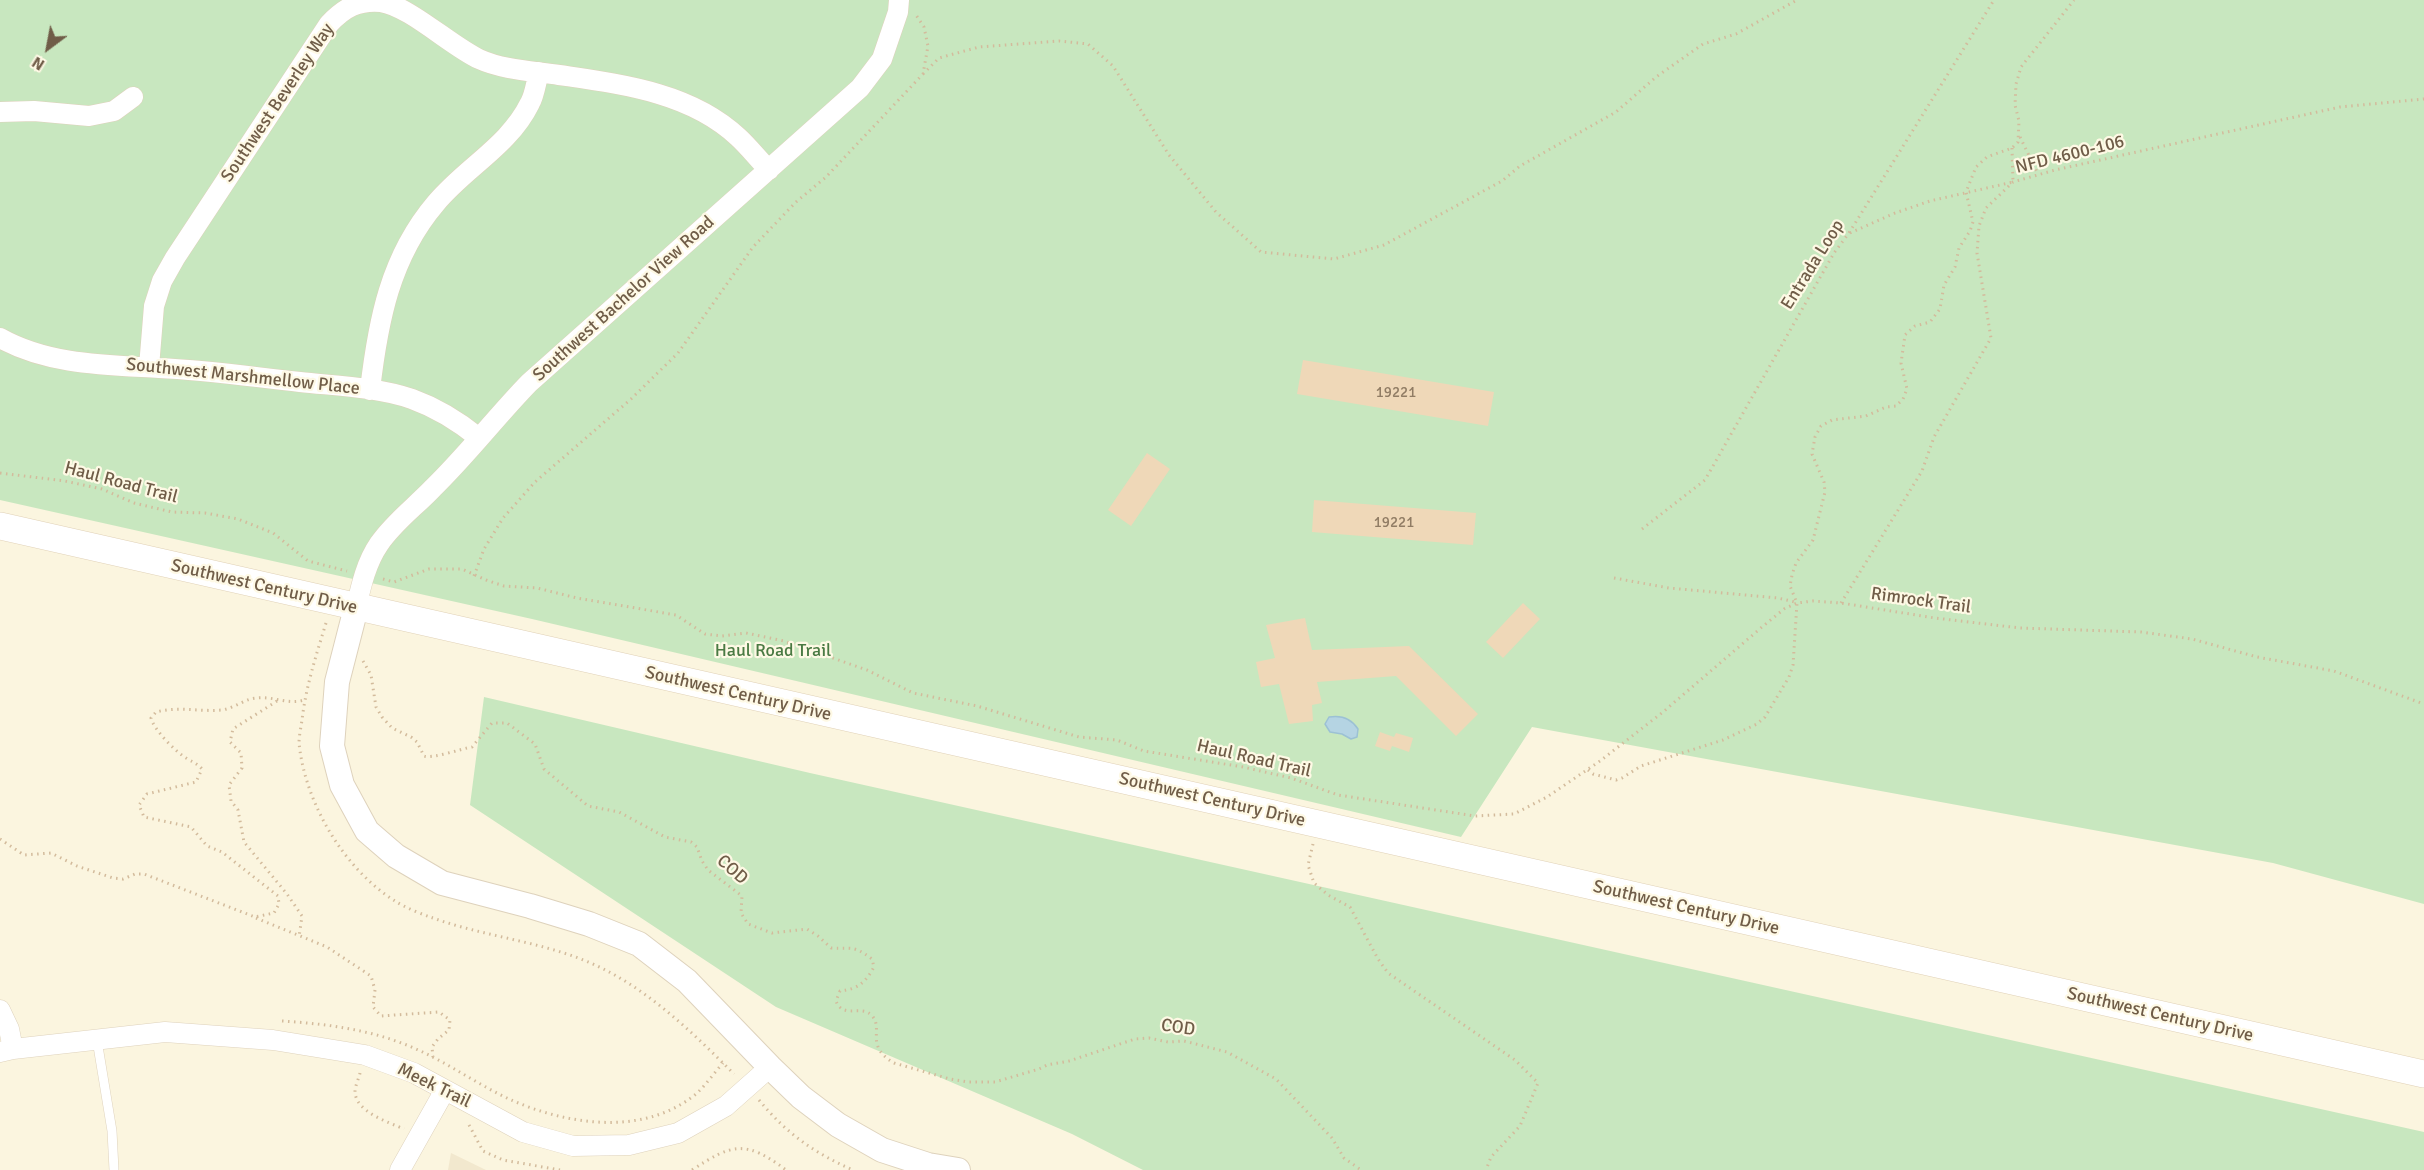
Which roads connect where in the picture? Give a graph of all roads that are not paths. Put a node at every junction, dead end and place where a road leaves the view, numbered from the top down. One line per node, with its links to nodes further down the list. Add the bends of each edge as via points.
1 (905, 4): 5 (street, Southwest Bachelor View Road, via 898,12 882,59 866,81)
2 (539, 72): 5 (street, Southwest Beverley Way, via 626,85 691,106 737,136); 7 (street, Southwest Beverley Way, via 480,60 382,2 359,1 341,11 162,281 154,306); 8 (street, via 531,102 505,140 436,202 404,254 390,282 380,320)
3 (133, 97): 4 (street, via 114,111 89,116)
4 (0, 112)
5 (769, 170): 9 (street, Southwest Bachelor View Road, via 529,383)
6 (0, 338): 7 (street, Southwest Marshmellow Place, via 32,353 90,364)
7 (149, 367): 8 (street, Southwest Marshmellow Place)
8 (370, 390): 9 (street, Southwest Marshmellow Place, via 435,408)
9 (478, 438): 11 (street, Southwest Bachelor View Road, via 378,546 364,575)
10 (0, 526): 11 (main road, Southwest Century Drive)
11 (356, 608): 15 (street, via 337,682 332,746 342,785 367,831 396,856 442,883 589,924 639,944 687,981); 16 (main road, Southwest Century Drive)
12 (0, 1010): 14 (street, via 9,1029)
13 (97, 1040): 14 (street, Meek Trail); 17 (street, Meek Trail, via 165,1032 273,1040 365,1055 414,1072); 18 (lane, via 112,1131)
14 (6, 1050)
15 (770, 1067): 17 (street, Meek Trail, via 726,1106 678,1132 629,1145 573,1146 523,1132); 20 (street, via 838,1125 882,1150)
16 (2424, 1074)
17 (445, 1090): 19 (street)
18 (114, 1170)
19 (400, 1170)
20 (958, 1170)

